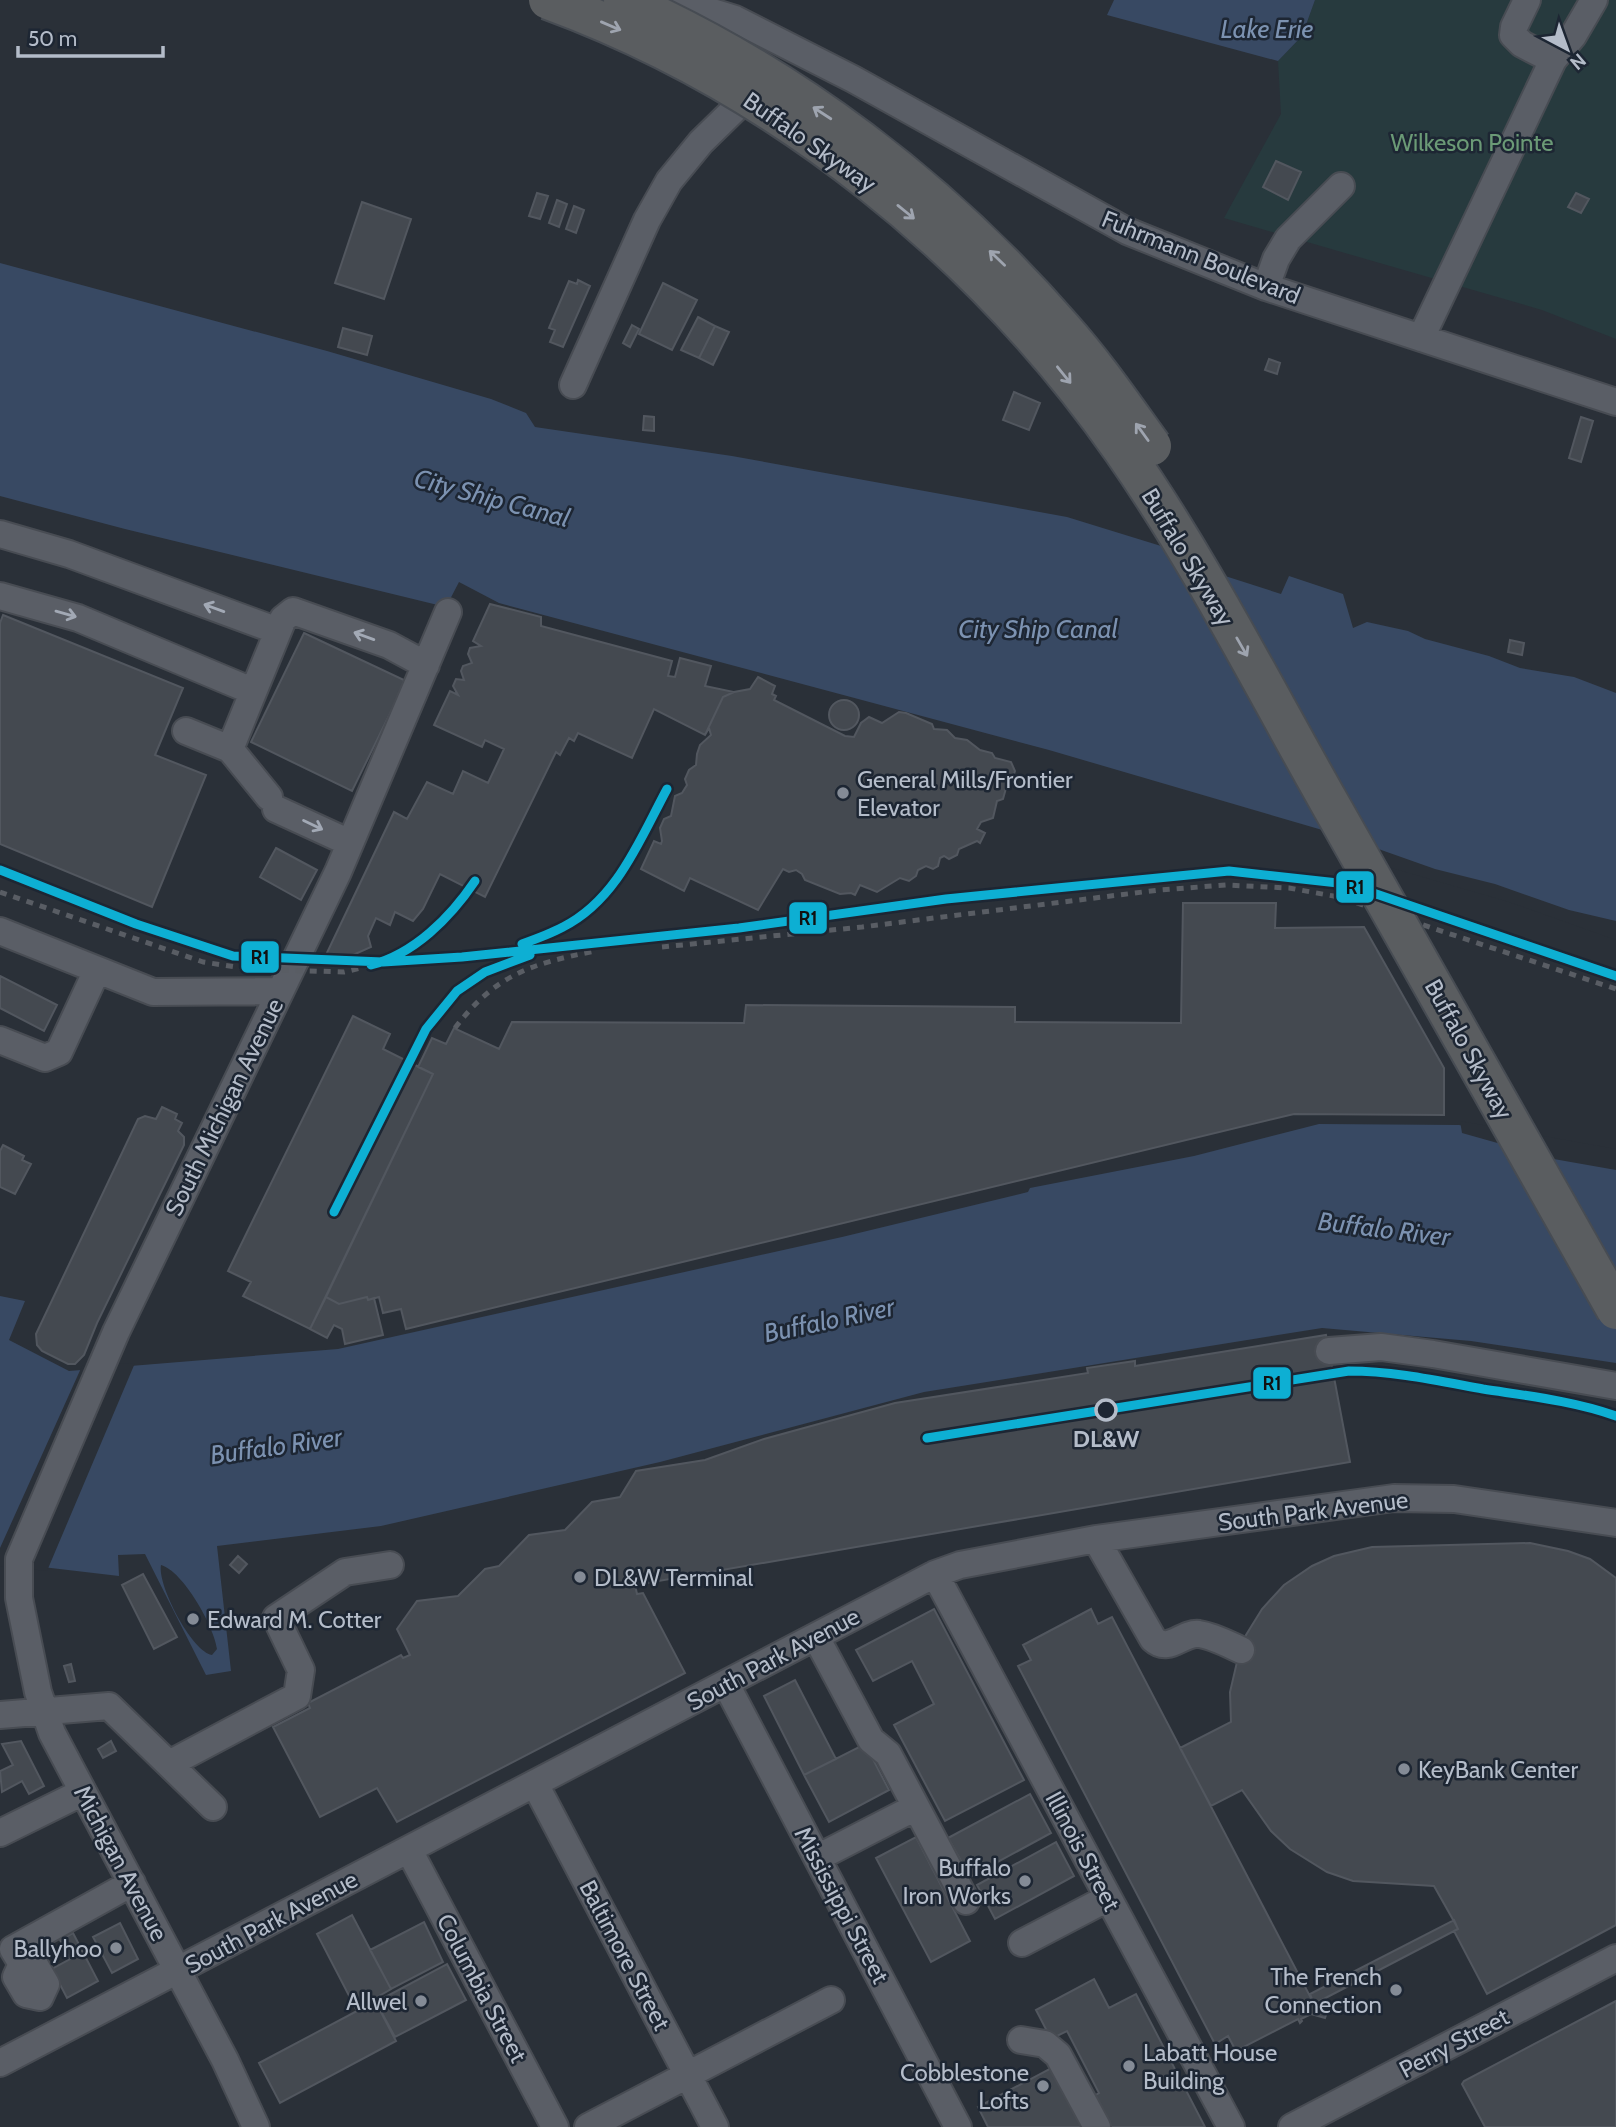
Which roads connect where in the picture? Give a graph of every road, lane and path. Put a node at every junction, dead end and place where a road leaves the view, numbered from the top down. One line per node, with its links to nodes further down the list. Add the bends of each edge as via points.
1 (548, 0): 29 (highway, Buffalo Skyway, one-way to 29, bridge, via 676,57 793,125 920,224 980,280 1054,361 1158,503)
2 (623, 0): 28 (highway, Buffalo Skyway, one-way to 2, bridge, via 1215,547 1109,387 1012,272 902,172 844,127 758,71)
3 (683, 0): 7 (street, Fuhrmann Boulevard)
4 (717, 0): 7 (street, Fuhrmann Boulevard)
5 (1527, 0): 9 (street, via 1513,35)
6 (1594, 0): 9 (street)
7 (735, 19): 8 (street, Fuhrmann Boulevard)
8 (806, 55): 11 (street, Fuhrmann Boulevard, via 1127,231); 13 (street, via 743,101 669,181 646,220)
9 (1553, 60): 12 (street)
10 (1341, 186): 11 (street, via 1288,239)
11 (1266, 287): 12 (street, Fuhrmann Boulevard)
12 (1421, 338): 14 (street, Fuhrmann Boulevard)
13 (572, 386)
14 (1616, 402)
15 (0, 534): 18 (street, one-way to 15, via 69,554)
16 (0, 596): 20 (street, one-way to 20, via 78,618)
17 (448, 612): 19 (street, South Michigan Avenue)
18 (278, 631): 19 (street, one-way to 18, via 389,645 293,611); 20 (street)
19 (425, 665): 23 (street, South Michigan Avenue)
20 (252, 691): 22 (street)
21 (186, 731): 22 (street)
22 (230, 749): 23 (street, one-way to 23, via 272,803)
23 (350, 843): 26 (street, South Michigan Avenue)
24 (0, 931): 25 (street)
25 (97, 970): 26 (street, via 153,992); 27 (street, via 59,1052 45,1058)
26 (280, 991): 39 (street, South Michigan Avenue, via 116,1332 19,1559 19,1598)
27 (0, 1040)
28 (1616, 1256)
29 (1616, 1310)
30 (1329, 1351): 31 (street, via 1381,1348 1433,1354)
31 (1616, 1386)
32 (1616, 1523): 33 (street, South Park Avenue, via 1454,1499 1394,1498)
33 (1096, 1539): 35 (street, South Park Avenue); 37 (street, via 1158,1644 1200,1634)
34 (390, 1565): 41 (street, via 345,1572 276,1618 301,1670 297,1696)
35 (935, 1574): 36 (street, South Park Avenue); 50 (street, Illinois Street)
36 (816, 1637): 38 (street, South Park Avenue); 45 (street, via 871,1740 888,1754)
37 (1241, 1650)
38 (726, 1684): 42 (street, South Park Avenue); 48 (street, Mississippi Street)
39 (44, 1711): 40 (street); 41 (street, via 109,1706); 43 (street, Michigan Avenue)
40 (0, 1715)
41 (169, 1764): 44 (street)
42 (535, 1784): 47 (street, South Park Avenue); 59 (street, Baltimore Street)
43 (83, 1791): 46 (street); 49 (street, Michigan Avenue)
44 (213, 1807)
45 (916, 1808): 48 (street); 51 (street)
46 (0, 1833)
47 (409, 1850): 54 (street, South Park Avenue); 61 (street, Columbia Street)
48 (817, 1858): 64 (street, Mississippi Street)
49 (132, 1883): 54 (street, Michigan Avenue); 56 (street, via 13,1949 22,1964 36,1967 46,1984 40,1997)
50 (1108, 1898): 52 (street); 66 (street, Illinois Street)
51 (966, 1901)
52 (1022, 1943)
53 (1616, 1958): 67 (street, Perry Street)
54 (178, 1970): 56 (street, South Park Avenue); 60 (street, Michigan Avenue)
55 (831, 2000): 59 (street)
56 (58, 2033): 58 (street, South Park Avenue)
57 (1021, 2040): 65 (street, via 1045,2044 1058,2055)
58 (0, 2063)
59 (688, 2075): 62 (street); 63 (street, Baltimore Street)
60 (256, 2127)
61 (555, 2127)
62 (588, 2127)
63 (715, 2127)
64 (958, 2127)
65 (1097, 2127)
66 (1231, 2127)
67 (1292, 2127)

